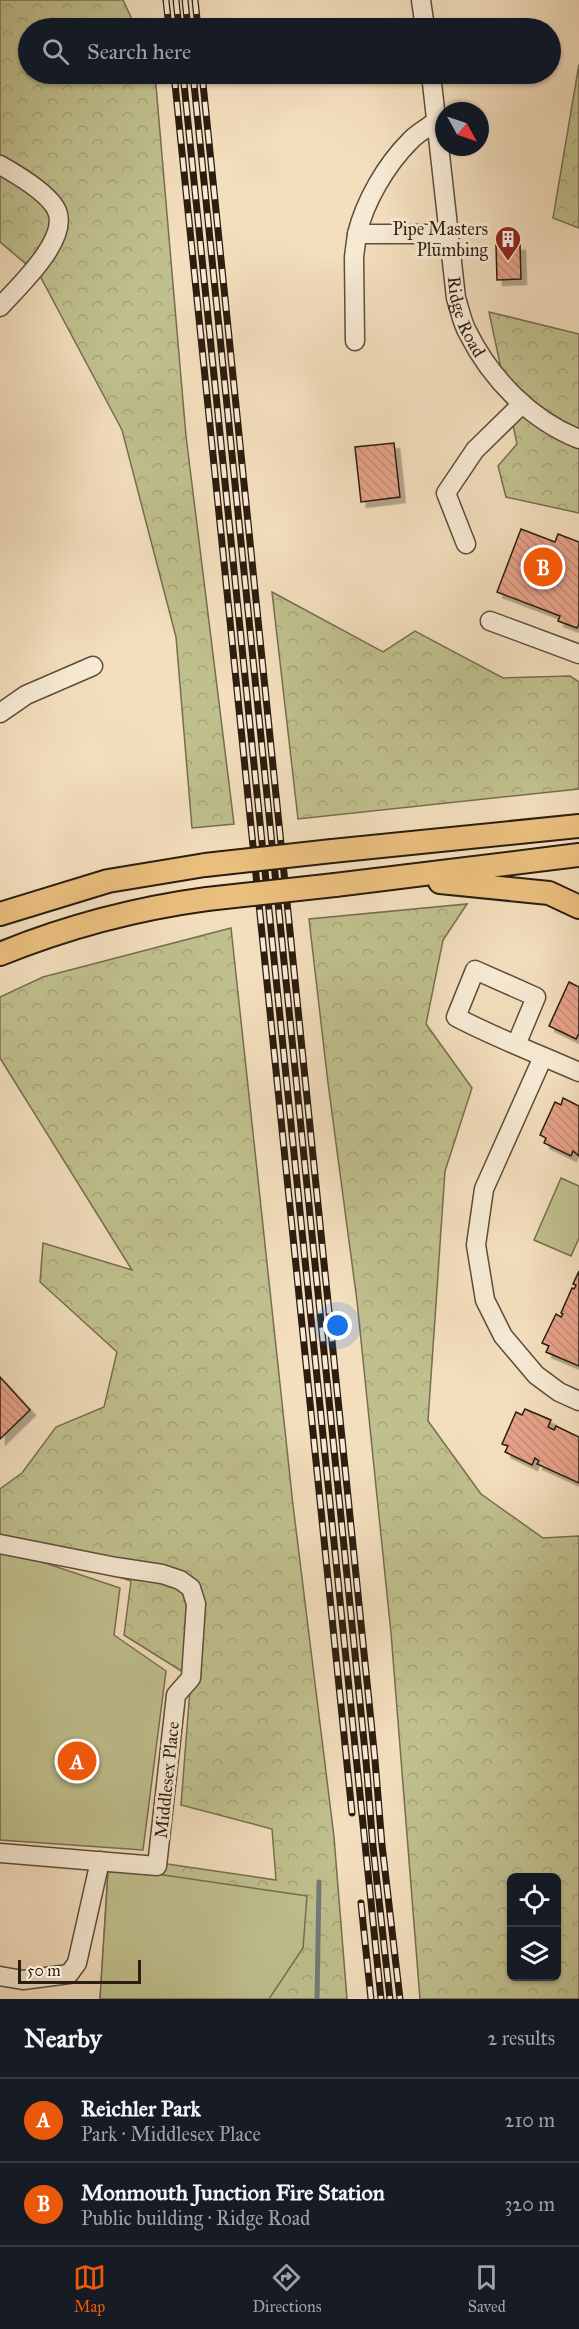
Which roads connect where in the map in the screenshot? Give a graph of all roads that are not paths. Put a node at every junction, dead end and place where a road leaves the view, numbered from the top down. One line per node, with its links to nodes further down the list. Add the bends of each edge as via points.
1 (422, 0): 2 (street)
2 (424, 18)
3 (431, 84): 4 (street, Ridge Road)
4 (435, 113)
5 (435, 122): 8 (street, via 410,140 390,166 363,212)
6 (439, 156): 9 (street, Ridge Road)
7 (0, 165): 10 (street, via 42,193 58,212 58,233 45,257)
8 (357, 234): 9 (street); 11 (street)
9 (447, 234): 12 (street, Ridge Road, via 456,298 467,332 486,364)
10 (0, 307)
11 (355, 341)
12 (522, 404): 13 (street, Ridge Road, via 561,432); 14 (street, via 475,450 446,493)
13 (579, 439)
14 (466, 544)
15 (490, 621): 16 (street)
16 (579, 654)
17 (93, 666): 18 (street, via 26,695)
18 (0, 713)
19 (579, 826): 23 (main road, bridge, via 205,865 108,881)
20 (579, 855): 21 (main road)
21 (381, 879): 22 (main road, via 549,893); 24 (main road, bridge, via 163,905 51,933)
22 (579, 907)
23 (0, 914)
24 (0, 954)
25 (516, 1045): 25 (street, via 536,997 475,970 456,1017); 26 (street)
26 (543, 1057): 27 (street); 28 (street, via 484,1189 476,1245 485,1300 503,1336 536,1376)
27 (579, 1072)
28 (579, 1401)
29 (0, 1544): 31 (street, Middlesex Place, via 162,1574 190,1588 196,1604 190,1678 176,1695 158,1866)
30 (0, 1853): 31 (street)
31 (100, 1861): 32 (street, via 77,1963 69,1974 23,1980)
32 (0, 1976)

